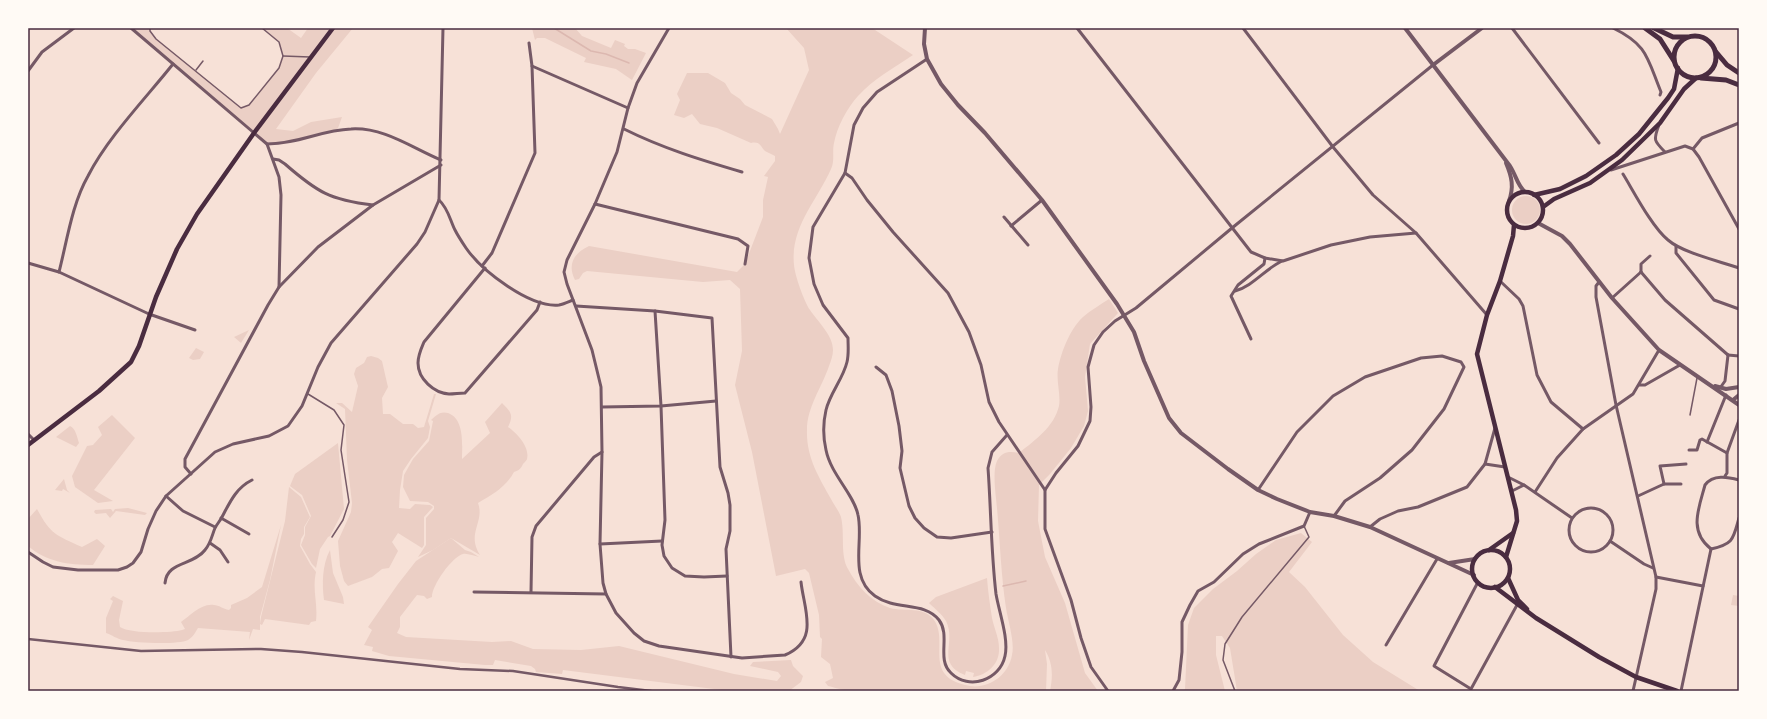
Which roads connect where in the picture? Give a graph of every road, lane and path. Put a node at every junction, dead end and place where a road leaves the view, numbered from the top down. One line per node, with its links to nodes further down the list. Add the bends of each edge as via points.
1 (74, 28): 29 (street, via 42,52)
2 (132, 28): 25 (street)
3 (150, 28): 30 (lane, via 156,39)
4 (262, 28): 21 (lane, via 279,42)
5 (333, 28): 22 (main road)
6 (443, 28): 47 (street)
7 (662, 28): 17 (street)
8 (925, 28): 23 (street, via 924,44)
9 (1077, 28): 65 (street)
10 (1243, 28): 42 (street)
11 (1405, 28): 26 (street)
12 (1482, 28): 26 (street)
13 (1512, 28): 40 (street)
14 (1613, 28): 34 (street, via 1643,48)
15 (1645, 28): 28 (highway, via 1660,39)
16 (1654, 28): 18 (highway, via 1673,37)
17 (668, 29): 35 (street, via 636,83)
18 (1690, 37): 20 (highway, via 1706,39); 28 (highway, via 1678,46 1675,54)
19 (529, 43): 27 (street)
20 (1715, 51): 31 (highway, via 1727,65); 32 (highway, via 1716,61 1713,68 1708,74)
21 (283, 56): 22 (lane); 30 (lane, via 279,68 249,105 241,108)
22 (312, 57): 39 (main road)
23 (927, 59): 51 (street, via 877,92 863,108 854,124); 56 (street, via 950,95)
24 (203, 61): 30 (lane)
25 (173, 64): 39 (street); 77 (street, via 107,146 88,175 74,212)
26 (1433, 65): 42 (street); 45 (street)
27 (532, 66): 35 (street); 75 (street, via 535,153 492,253)
28 (1677, 66): 32 (highway, via 1684,74); 54 (main road, via 1674,89 1668,98 1639,134 1616,155 1586,176 1560,189)
29 (28, 71)
30 (196, 71)
31 (1739, 73)
32 (1698, 78): 33 (highway, via 1726,80); 36 (main road, via 1684,90)
33 (1739, 85)
34 (1660, 95)
35 (628, 108): 38 (street)
36 (1660, 123): 44 (street, via 1654,137 1655,142); 49 (main road, via 1636,148)
37 (1739, 123): 43 (street, via 1702,138)
38 (624, 129): 50 (street, via 676,152); 58 (street)
39 (254, 133): 41 (street); 89 (main road, via 197,214 177,249)
40 (1599, 143)
41 (267, 144): 46 (street); 47 (street, via 293,142 352,129 371,130)
42 (1333, 147): 65 (street); 67 (street, via 1373,195)
43 (1692, 149): 44 (street, via 1685,146); 66 (street, via 1699,157)
44 (1665, 152): 49 (street)
45 (1504, 159): 53 (street); 57 (street, via 1512,178)
46 (273, 160): 59 (street, via 280,160 323,193 338,200); 81 (street, via 281,195)
47 (441, 160): 48 (street)
48 (441, 165): 55 (street); 59 (street)
49 (1607, 171): 60 (main road, via 1590,183 1554,199)
50 (742, 172)
51 (844, 173): 119 (street, via 852,178 893,232 948,293 969,332 981,365 989,402); 151 (street, via 813,227 810,239 809,258 814,284 823,305 848,338 847,361 826,409 823,432 826,451 837,478 858,514 859,568 866,588 892,604 931,612 944,633 945,666 958,679 966,681 975,682 991,677 997,672 1006,655 996,593)
52 (1623, 174): 69 (street, via 1647,214 1662,234)
53 (1525, 192): 54 (main road); 57 (main road)
54 (1534, 195): 60 (main road)
55 (439, 200): 75 (street, via 444,204 455,230 467,249); 105 (street, via 417,244 331,343)
56 (1042, 200): 64 (street); 90 (street)
57 (1509, 201): 63 (main road, via 1507,214)
58 (595, 204): 74 (street, via 738,239 748,246); 84 (street, via 567,260 564,272)
59 (373, 205): 81 (street, via 318,247)
60 (1543, 207): 62 (main road)
61 (1004, 217): 64 (street)
62 (1538, 223): 63 (main road, via 1526,228); 80 (street, via 1562,236)
63 (1514, 224): 79 (main road)
64 (1011, 226): 68 (street)
65 (1232, 228): 71 (street, via 1251,252); 90 (street, via 1136,308)
66 (1739, 230)
67 (1416, 233): 72 (street, via 1370,237 1331,245); 91 (street)
68 (1028, 246)
69 (1676, 246): 76 (street); 87 (street, via 1676,253 1714,300)
70 (1650, 256): 78 (street, via 1641,264)
71 (1265, 258): 72 (street); 82 (street, via 1264,264 1238,285)
72 (1283, 261): 82 (street, via 1244,288)
73 (28, 263): 77 (street)
74 (745, 264)
75 (483, 267): 85 (street, via 506,286); 85 (street, via 424,342 419,354 418,365 424,380 434,389 448,394 465,392 537,310)
76 (1739, 268)
77 (59, 272): 89 (street)
78 (1641, 272): 83 (street); 95 (street, via 1665,300)
79 (1500, 281): 91 (main road); 117 (street, via 1523,306 1537,375 1551,402)
80 (1599, 282): 83 (street); 112 (street, via 1596,286 1596,297)
81 (279, 288): 129 (street, via 185,459 185,467)
82 (1235, 291): 93 (street, via 1230,296)
83 (1612, 298): 94 (street)
84 (573, 300): 85 (street, via 557,305); 86 (street)
85 (540, 302)
86 (576, 306): 88 (street); 113 (street, via 592,350 601,387)
87 (1739, 310)
88 (655, 311): 109 (street, via 712,318); 111 (street)
89 (150, 314): 92 (street); 120 (main road, via 131,362 99,391)
90 (1124, 314): 137 (street, via 1103,332 1094,345 1088,367 1090,421 1078,446); 138 (street, via 1134,332 1169,418 1194,444)
91 (1487, 315): 116 (main road, via 1477,354)
92 (195, 330)
93 (1251, 339)
94 (1659, 350): 97 (street); 101 (street)
95 (1728, 355): 96 (street); 103 (street, via 1724,381)
96 (1739, 356)
97 (1680, 365): 99 (street); 101 (street, via 1646,385)
98 (876, 367): 151 (street, via 886,375 892,391 902,451 900,468 914,518 937,537 951,538)
99 (1697, 376): 100 (street); 114 (lane)
100 (1709, 384): 103 (street); 106 (street)
101 (1639, 386): 112 (street, via 1633,394)
102 (1739, 387): 104 (street)
103 (1720, 388): 104 (street)
104 (1734, 389): 108 (street)
105 (308, 394): 129 (street, via 294,419 282,431 233,444 215,452); 154 (lane, via 334,410 344,425 341,450 349,502 343,520)
106 (1726, 395): 108 (street); 121 (street)
107 (1739, 395): 108 (street)
108 (1732, 399): 110 (street)
109 (716, 401): 111 (street); 169 (street, via 720,467 730,505 730,531 726,549)
110 (1739, 405)
111 (661, 406): 113 (street); 155 (street, via 665,520)
112 (1616, 406): 117 (street); 142 (street)
113 (602, 407): 124 (street)
114 (1690, 416)
115 (1739, 420): 125 (street)
116 (1495, 428): 126 (street); 128 (main road)
117 (1583, 429): 140 (street, via 1557,458)
118 (28, 434): 120 (street)
119 (1007, 435): 137 (street); 151 (street, via 992,452 988,468)
120 (34, 440): 122 (main road)
121 (1707, 442): 123 (street, via 1700,440 1697,450); 125 (street)
122 (28, 445)
123 (1689, 450)
124 (602, 452): 158 (street); 178 (street, via 594,457 536,526 532,536)
125 (1727, 453): 130 (street)
126 (1485, 464): 128 (street); 150 (street, via 1467,487 1418,507 1398,511)
127 (1686, 464): 134 (street, via 1660,466)
128 (1506, 467): 131 (main road)
129 (191, 474): 141 (street)
130 (1726, 476): 133 (street); 159 (street, via 1706,483 1697,520 1697,531 1703,542)
131 (1508, 477): 136 (street); 139 (main road)
132 (252, 480): 145 (street, via 237,491)
133 (1739, 480)
134 (1664, 484): 135 (street); 142 (street)
135 (1680, 484)
136 (1524, 485): 139 (street); 140 (street)
137 (1045, 490): 188 (street, via 1045,529 1071,600 1090,667)
138 (1258, 490): 143 (street); 144 (street, via 1297,432 1334,396 1365,377 1421,358 1442,356 1461,362 1464,367 1444,409 1412,450 1380,478 1345,501)
139 (1512, 491): 152 (main road, via 1517,521)
140 (1535, 492): 146 (street)
141 (166, 496): 149 (street, via 184,511); 161 (street, via 156,511 138,558 127,567 118,570 78,570 53,567)
142 (1638, 496): 167 (street)
143 (1310, 512): 144 (street); 148 (street)
144 (1334, 516): 150 (street)
145 (221, 518): 149 (street); 153 (street)
146 (1572, 518): 156 (street, via 1584,509 1592,508 1605,513 1613,526); 156 (street, via 1570,537 1578,548 1596,552)
147 (1739, 518): 159 (street, via 1730,543)
148 (1304, 526): 189 (street, via 1259,544 1243,554 1214,582 1198,591 1182,622 1179,680); 190 (lane, via 1309,537 1242,617 1225,644 1223,660)
149 (215, 527): 157 (street)
150 (1370, 527): 163 (street)
151 (992, 532)
152 (1513, 533): 160 (main road); 162 (main road)
153 (249, 534)
154 (332, 537)
155 (662, 541): 158 (street); 169 (street, via 664,556 680,574)
156 (1610, 541): 167 (street)
157 (210, 543): 165 (street, via 220,550); 174 (street, via 198,558 171,570)
158 (600, 544): 179 (street)
159 (1711, 549): 175 (street)
160 (1489, 550): 162 (main road, via 1496,550); 164 (main road, via 1479,554)
161 (28, 552)
162 (1506, 557): 171 (main road, via 1510,568)
163 (1437, 559): 166 (street); 183 (street)
164 (1475, 559): 166 (street); 168 (main road, via 1472,569)
165 (228, 562)
166 (1449, 563): 168 (street)
167 (1653, 568): 170 (street)
168 (1474, 575): 173 (main road)
169 (727, 576): 184 (street)
170 (1656, 577): 175 (street); 185 (street, via 1656,588)
171 (1508, 578): 176 (main road, via 1502,585); 181 (main road, via 1518,600)
172 (801, 582): 184 (street, via 809,619 801,644 785,655)
173 (1478, 582): 176 (main road); 186 (street, via 1434,666)
174 (165, 583)
175 (1703, 586): 193 (street)
176 (1495, 587): 180 (main road)
177 (474, 592): 178 (street)
178 (531, 592): 179 (street, via 598,596)
179 (606, 594): 184 (street, via 622,620 644,641 658,646)
180 (1517, 605): 181 (main road); 186 (street)
181 (1532, 615): 185 (main road)
182 (28, 639): 187 (street, via 146,651 261,649 302,652 460,669 513,670)
183 (1386, 645)
184 (731, 657)
185 (1636, 677): 191 (street); 192 (main road)
186 (1472, 690)
187 (651, 691)
188 (1108, 691)
189 (1173, 691)
190 (1235, 691)
191 (1633, 691)
192 (1677, 691)
193 (1681, 691)

